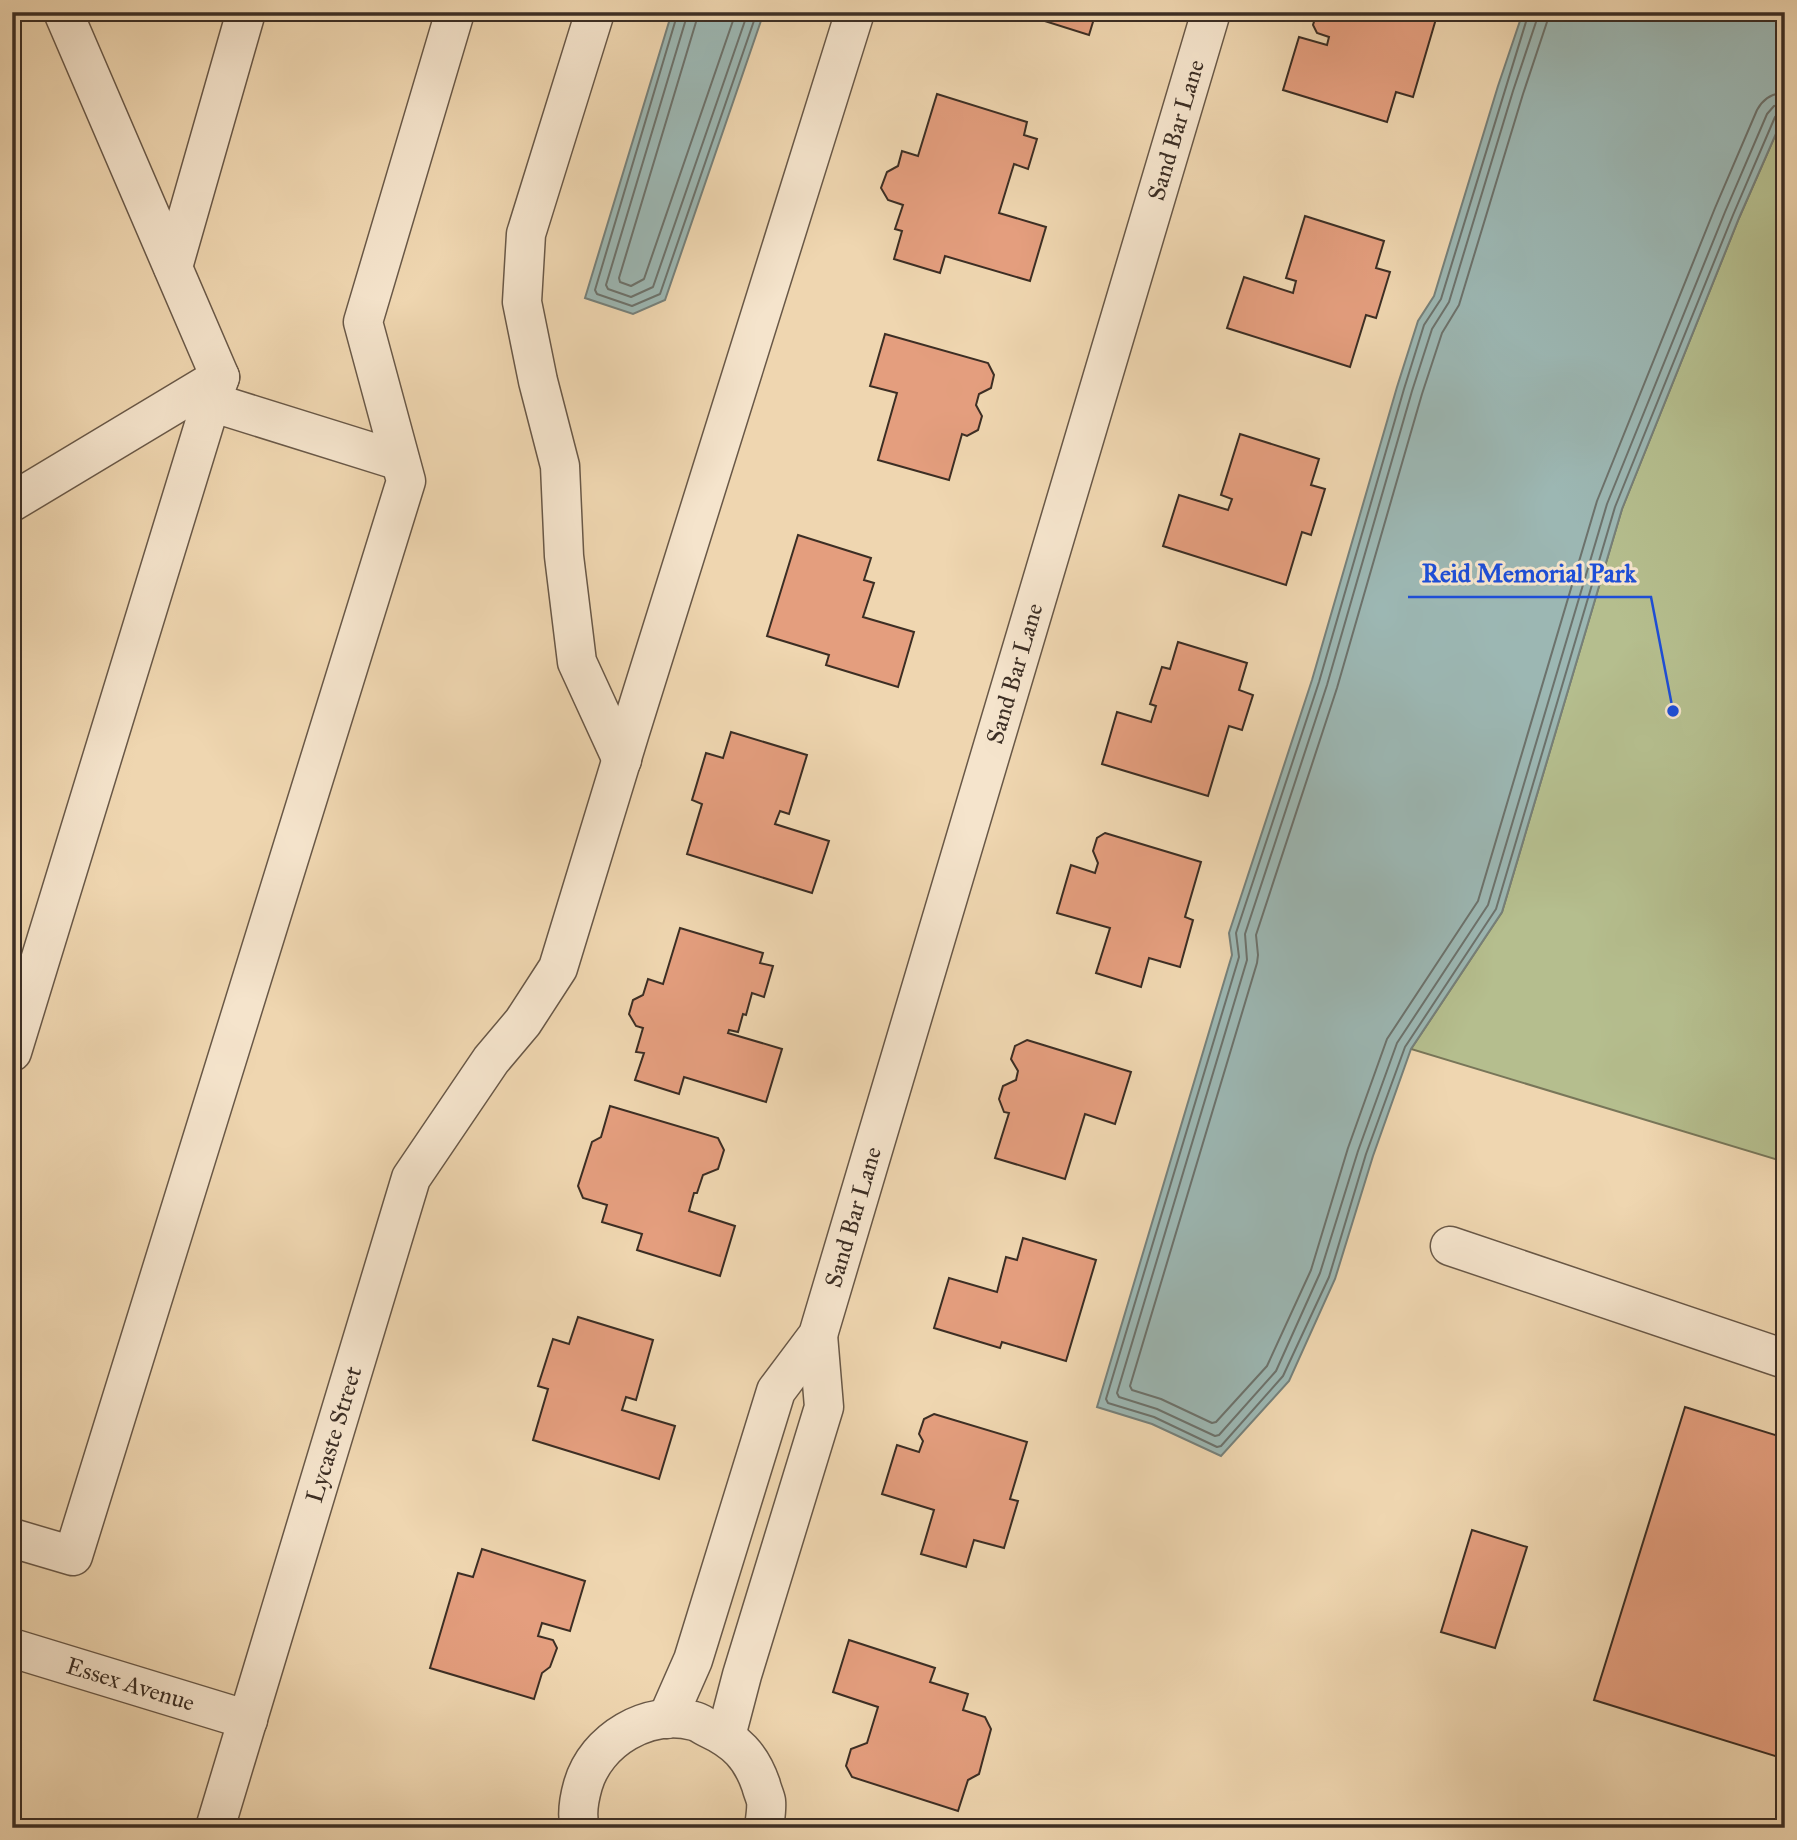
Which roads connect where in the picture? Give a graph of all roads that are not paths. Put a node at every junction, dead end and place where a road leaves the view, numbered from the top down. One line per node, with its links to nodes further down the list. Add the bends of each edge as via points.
1 (63, 12): 7 (street)
2 (246, 12): 7 (street)
3 (455, 12): 9 (street, via 363,322)
4 (595, 12): 11 (street, via 526,234 522,302 560,466 564,556 577,662)
5 (855, 12): 11 (street, Lycaste Street)
6 (1211, 12): 14 (street, Sand Bar Lane)
7 (173, 267): 8 (street)
8 (215, 389): 9 (street); 10 (street); 12 (street)
9 (400, 461): 16 (street, via 406,481 74,1556)
10 (12, 502)
11 (621, 760): 19 (street, Lycaste Street, via 558,968 411,1178)
12 (12, 1052)
13 (1450, 1246): 15 (street)
14 (818, 1335): 18 (street, Sand Bar Lane, via 776,1391 693,1660); 20 (street, Sand Bar Lane, via 824,1407)
15 (1785, 1359)
16 (12, 1538)
17 (12, 1648): 19 (street, Essex Avenue)
18 (667, 1719): 20 (street, via 694,1721); 22 (street, via 634,1727 596,1758 579,1801)
19 (248, 1720): 21 (street, Lycaste Street)
20 (726, 1736): 23 (street, via 755,1768 766,1801)
21 (215, 1828)
22 (580, 1828)
23 (764, 1828)

